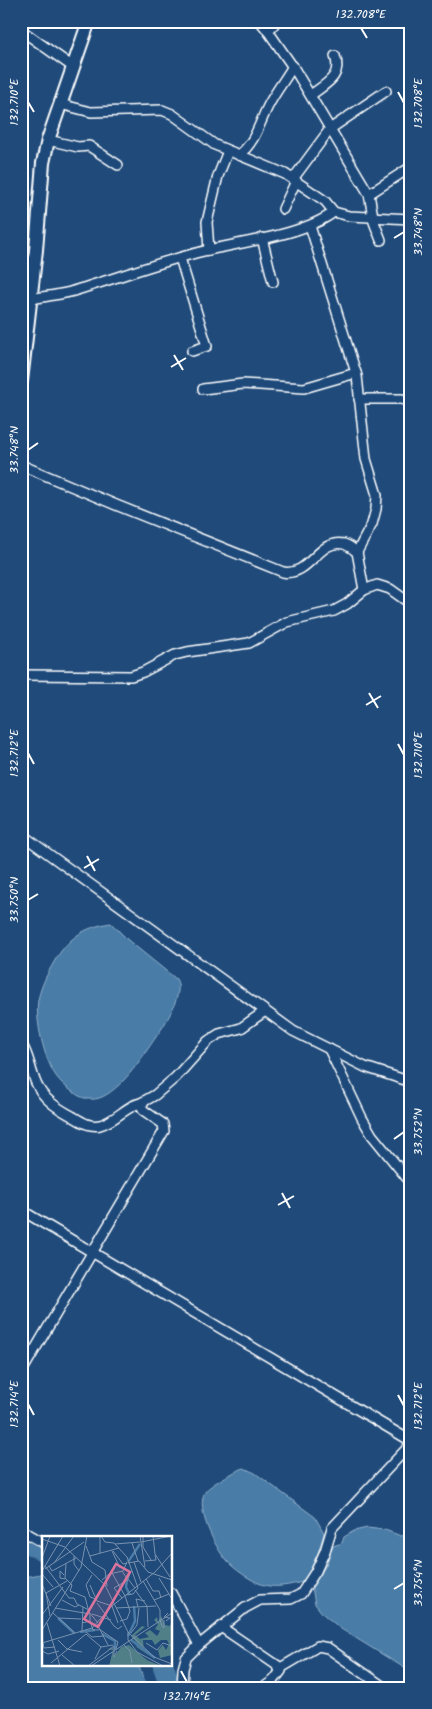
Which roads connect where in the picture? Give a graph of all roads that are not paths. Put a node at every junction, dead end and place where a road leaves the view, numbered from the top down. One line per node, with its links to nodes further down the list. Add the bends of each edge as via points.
1 (89, 21): 8 (street)
2 (260, 21): 5 (street)
3 (277, 21): 5 (street)
4 (21, 30): 8 (street)
5 (268, 31): 7 (street)
6 (335, 56): 10 (street, via 337,73)
7 (293, 66): 10 (street); 15 (street, via 272,99 252,142)
8 (73, 68): 11 (street)
9 (386, 91): 12 (street)
10 (311, 95): 12 (street)
11 (60, 104): 13 (street); 14 (street, via 91,112 162,110 215,146)
12 (330, 129): 18 (street); 19 (street)
13 (48, 140): 16 (street, via 89,146); 29 (street)
14 (228, 151): 15 (street); 27 (street, via 206,222)
15 (239, 155): 18 (street)
16 (118, 165)
17 (411, 168): 19 (street)
18 (295, 180): 20 (street); 21 (street, via 325,200)
19 (369, 194): 22 (street)
20 (283, 209)
21 (334, 212): 22 (street); 24 (street)
22 (373, 217): 23 (street); 26 (street)
23 (411, 219)
24 (310, 226): 25 (street); 33 (street)
25 (262, 238): 27 (street); 30 (street)
26 (381, 240)
27 (209, 250): 28 (street)
28 (180, 258): 31 (street, via 69,292); 32 (street, via 207,346)
29 (27, 282): 31 (street)
30 (273, 282)
31 (26, 300): 34 (street)
32 (192, 351)
33 (356, 373): 35 (street, via 304,388 243,384); 36 (street)
34 (21, 381)
35 (203, 389)
36 (359, 399): 37 (street); 39 (street, via 366,459 377,495 372,524)
37 (411, 401)
38 (21, 465): 39 (street, via 283,572 292,574 300,570 332,544 344,544)
39 (357, 552): 40 (street)
40 (364, 590): 41 (street, via 377,585 390,589); 42 (street, via 334,611 287,622 249,643 175,655 131,676)
41 (411, 604)
42 (21, 675)
43 (21, 834): 44 (street)
44 (265, 1011): 46 (street, via 293,1031); 48 (street, via 241,1028 208,1041 176,1077)
45 (21, 1043): 48 (street, via 41,1092 59,1109 84,1124 92,1126 114,1120)
46 (329, 1049): 47 (street, via 365,1067); 49 (street, via 372,1135)
47 (411, 1082)
48 (141, 1103): 51 (street, via 143,1110 163,1124 164,1131)
49 (411, 1183)
50 (21, 1210): 51 (street)
51 (92, 1251): 52 (street); 53 (street)
52 (21, 1373)
53 (411, 1443): 57 (street, via 332,1528 316,1571 300,1594 292,1600 260,1600)
54 (21, 1530): 55 (street)
55 (42, 1542)
56 (172, 1595): 58 (street)
57 (221, 1627): 58 (street); 59 (street)
58 (199, 1645): 60 (street, via 186,1658)
59 (279, 1669): 61 (street, via 279,1675); 62 (street, via 318,1646 328,1648)
60 (182, 1688)
61 (263, 1688)
62 (385, 1688)

